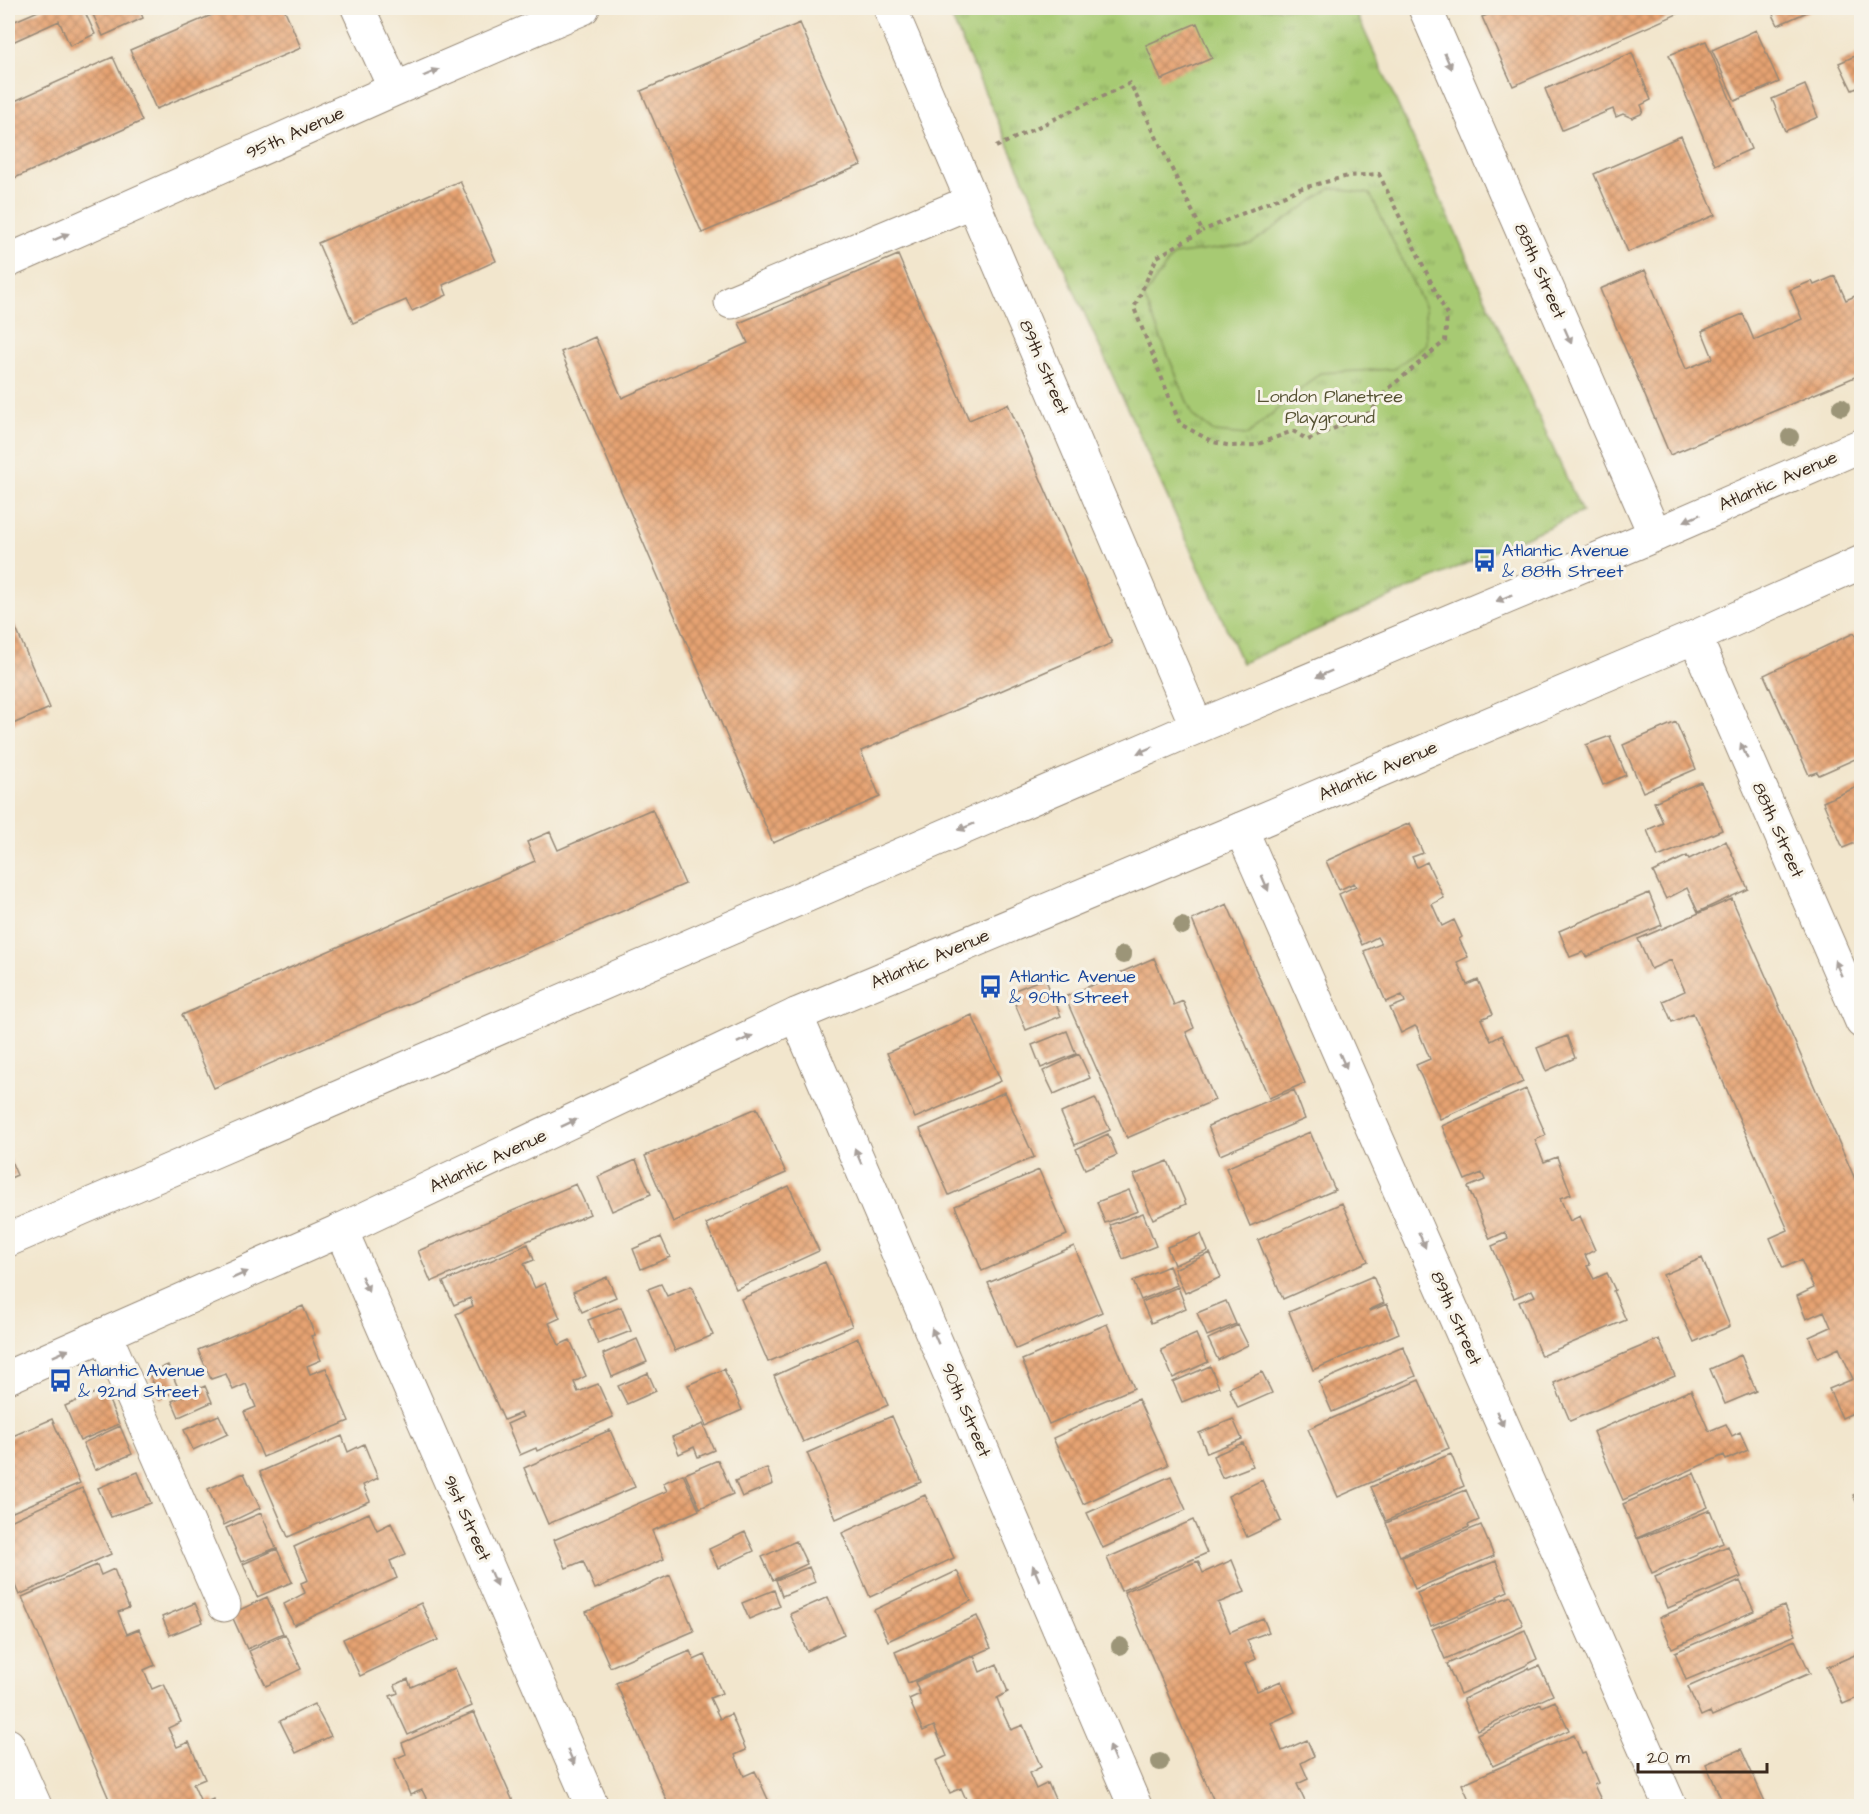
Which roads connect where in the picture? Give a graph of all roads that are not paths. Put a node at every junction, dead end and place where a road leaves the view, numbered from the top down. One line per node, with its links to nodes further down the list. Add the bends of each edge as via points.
1 (358, 8): 5 (street)
2 (584, 8): 5 (street, 95th Avenue, one-way to 2)
3 (890, 8): 6 (street, 89th Street)
4 (1425, 8): 10 (street, 88th Street, one-way to 10)
5 (395, 89): 7 (street, 95th Avenue, one-way to 5)
6 (973, 201): 8 (street); 13 (street, 89th Street)
7 (8, 261)
8 (731, 302)
9 (1862, 445): 10 (street, Atlantic Avenue, one-way to 10)
10 (1655, 534): 13 (street, Atlantic Avenue, one-way to 13)
11 (1862, 562): 12 (street, Atlantic Avenue)
12 (1695, 637): 14 (street, Atlantic Avenue); 16 (street, 88th Street, one-way to 12)
13 (1197, 727): 18 (street, Atlantic Avenue, one-way to 18)
14 (1241, 829): 15 (street, Atlantic Avenue); 26 (street, 89th Street, one-way to 26)
15 (796, 1015): 17 (street, Atlantic Avenue, one-way to 15); 25 (street, 90th Street, one-way to 15)
16 (1862, 1022)
17 (341, 1230): 19 (street, Atlantic Avenue, one-way to 17); 24 (street, 91st Street, one-way to 24)
18 (8, 1240)
19 (105, 1334): 20 (street, Atlantic Avenue, one-way to 19); 21 (street)
20 (8, 1377)
21 (224, 1605)
22 (8, 1744): 23 (street)
23 (35, 1806)
24 (592, 1806)
25 (1135, 1806)
26 (1670, 1806)

